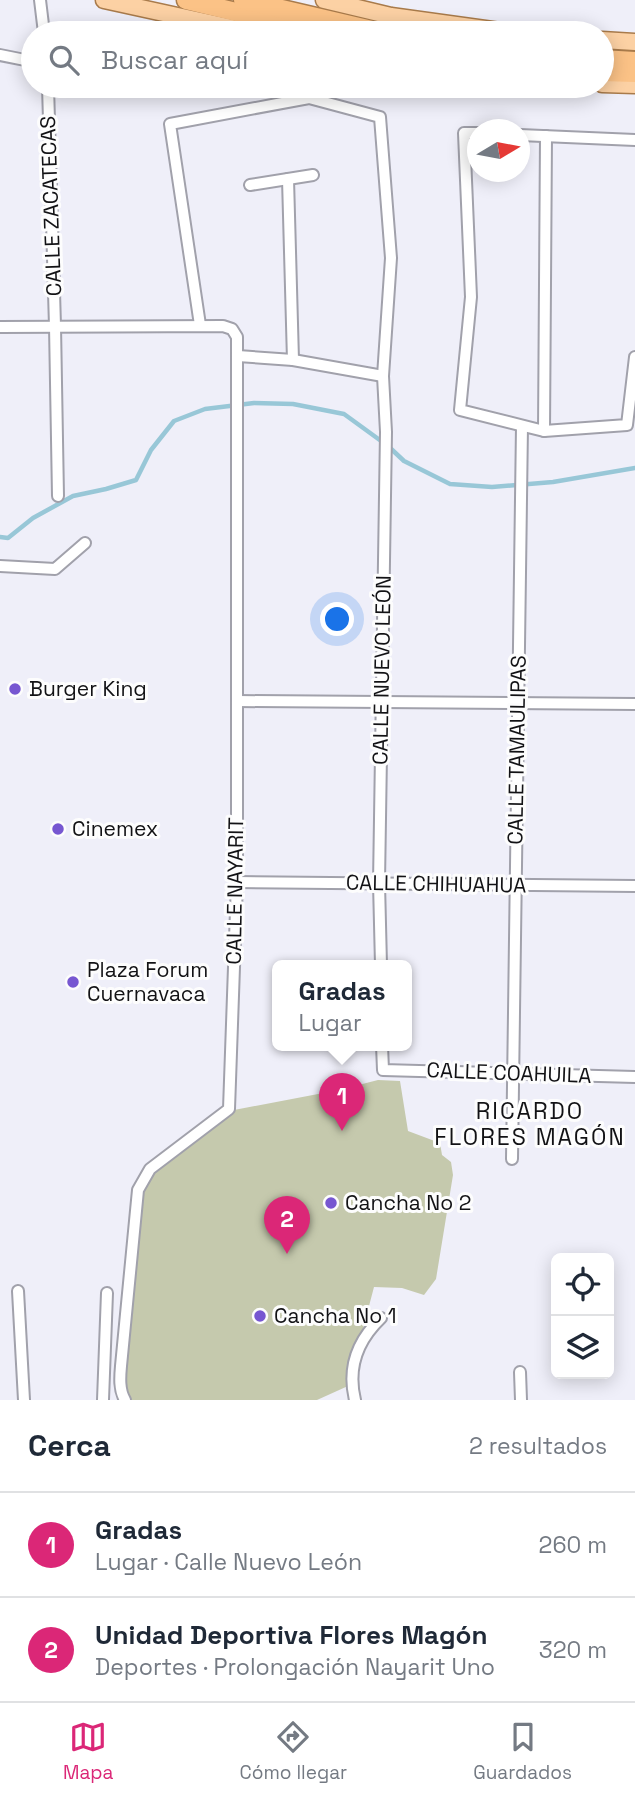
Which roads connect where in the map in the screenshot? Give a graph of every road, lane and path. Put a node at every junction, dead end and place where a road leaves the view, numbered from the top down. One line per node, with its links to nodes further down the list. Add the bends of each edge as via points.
1 (40, 0): 6 (street)
2 (104, 0): 7 (main road)
3 (186, 0): 8 (highway)
4 (243, 0): 9 (highway)
5 (324, 0): 10 (main road)
6 (43, 21)
7 (198, 21)
8 (274, 21)
9 (333, 21)
10 (427, 21)
11 (614, 41): 12 (main road)
12 (635, 42)
13 (0, 55): 14 (street)
14 (21, 59)
15 (614, 60): 16 (highway)
16 (635, 61)
17 (614, 72): 18 (highway)
18 (635, 73)
19 (614, 84): 20 (main road)
20 (635, 85)
21 (48, 98): 30 (street, CALLE ZACATECAS)
22 (467, 132): 36 (street, via 471,297 460,410)
23 (530, 135): 24 (street)
24 (546, 136): 25 (street); 37 (street)
25 (635, 140)
26 (313, 175): 27 (street)
27 (288, 179): 28 (street); 34 (street)
28 (250, 185)
29 (201, 325): 30 (street); 32 (street, CALLE NAYARIT, via 232,329); 35 (street, CALLE NUEVO LEÓN, via 170,124 309,98 380,117 391,258)
30 (55, 326): 31 (street); 38 (street, CALLE ZACATECAS)
31 (0, 327)
32 (238, 356): 34 (street); 41 (street, CALLE NAYARIT)
33 (635, 358): 37 (street, via 626,425)
34 (293, 360): 35 (street)
35 (383, 376): 42 (street, CALLE NUEVO LEÓN)
36 (522, 426): 37 (street); 43 (street, CALLE TAMAULIPAS)
37 (544, 431)
38 (58, 496)
39 (85, 543): 40 (street, via 55,569)
40 (0, 566)
41 (238, 701): 42 (street); 45 (street, CALLE NAYARIT)
42 (382, 702): 43 (street); 46 (street, CALLE NUEVO LEÓN)
43 (518, 703): 44 (street); 47 (street, CALLE TAMAULIPAS)
44 (635, 704)
45 (237, 882): 46 (street, CALLE CHIHUAHUA); 61 (street, CALLE NAYARIT, via 229,1109 150,1169 138,1189 121,1366)
46 (379, 883): 47 (street, CALLE CHIHUAHUA); 49 (street, CALLE NUEVO LEÓN)
47 (516, 884): 48 (street, CALLE CHIHUAHUA); 51 (street, CALLE TAMAULIPAS)
48 (635, 886)
49 (381, 960)
50 (382, 1051): 51 (street, CALLE COAHUILA, via 383,1070)
51 (513, 1073): 52 (street, CALLE COAHUILA); 53 (street, CALLE TAMAULIPAS)
52 (635, 1077)
53 (512, 1159)
54 (18, 1291): 59 (street)
55 (107, 1293): 60 (street)
56 (381, 1318): 58 (street, via 359,1346)
57 (520, 1372): 62 (street)
58 (351, 1399)
59 (24, 1400)
60 (103, 1400)
61 (125, 1400)
62 (521, 1400)

